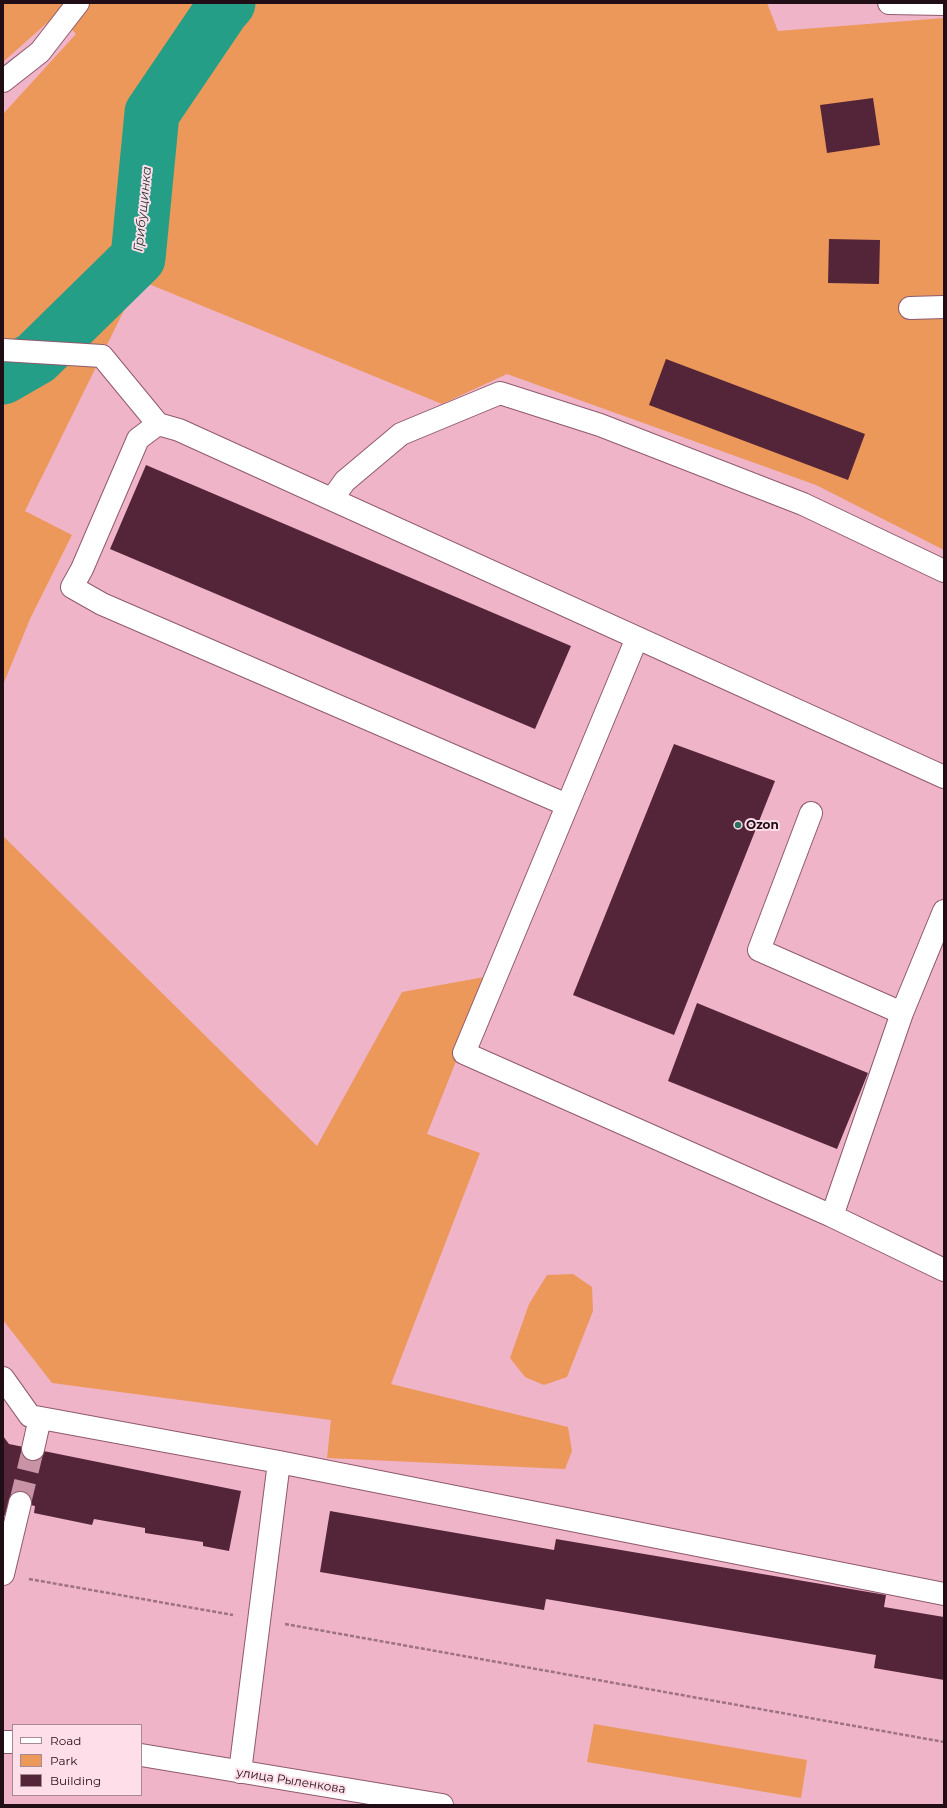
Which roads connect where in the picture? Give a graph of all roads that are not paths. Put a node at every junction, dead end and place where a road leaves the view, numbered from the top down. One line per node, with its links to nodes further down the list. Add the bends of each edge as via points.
1 (78, 3): 4 (street, via 40,52)
2 (889, 3): 3 (street)
3 (944, 4)
4 (3, 81)
5 (944, 307): 6 (street)
6 (910, 308)
7 (3, 350): 8 (street, via 102,356)
8 (158, 424): 9 (street, via 179,430); 13 (street, via 138,439 72,587 102,604)
9 (332, 499): 10 (street, via 344,481 401,434 500,394 600,425 803,504); 11 (street)
10 (944, 571)
11 (637, 638): 12 (street); 13 (street)
12 (944, 777)
13 (567, 805): 17 (street, via 464,1053)
14 (811, 813): 16 (street, via 759,950)
15 (944, 911): 16 (street)
16 (902, 1013): 17 (street)
17 (832, 1216): 18 (street)
18 (944, 1270)
19 (3, 1378): 20 (street, via 30,1416)
20 (40, 1418): 21 (street); 22 (street)
21 (33, 1449)
22 (279, 1462): 25 (street); 27 (street)
23 (20, 1503): 24 (street)
24 (3, 1574)
25 (944, 1594)
26 (142, 1755): 27 (street, улица Рыленкова)
27 (240, 1772): 28 (street, улица Рыленкова)
28 (442, 1805)

